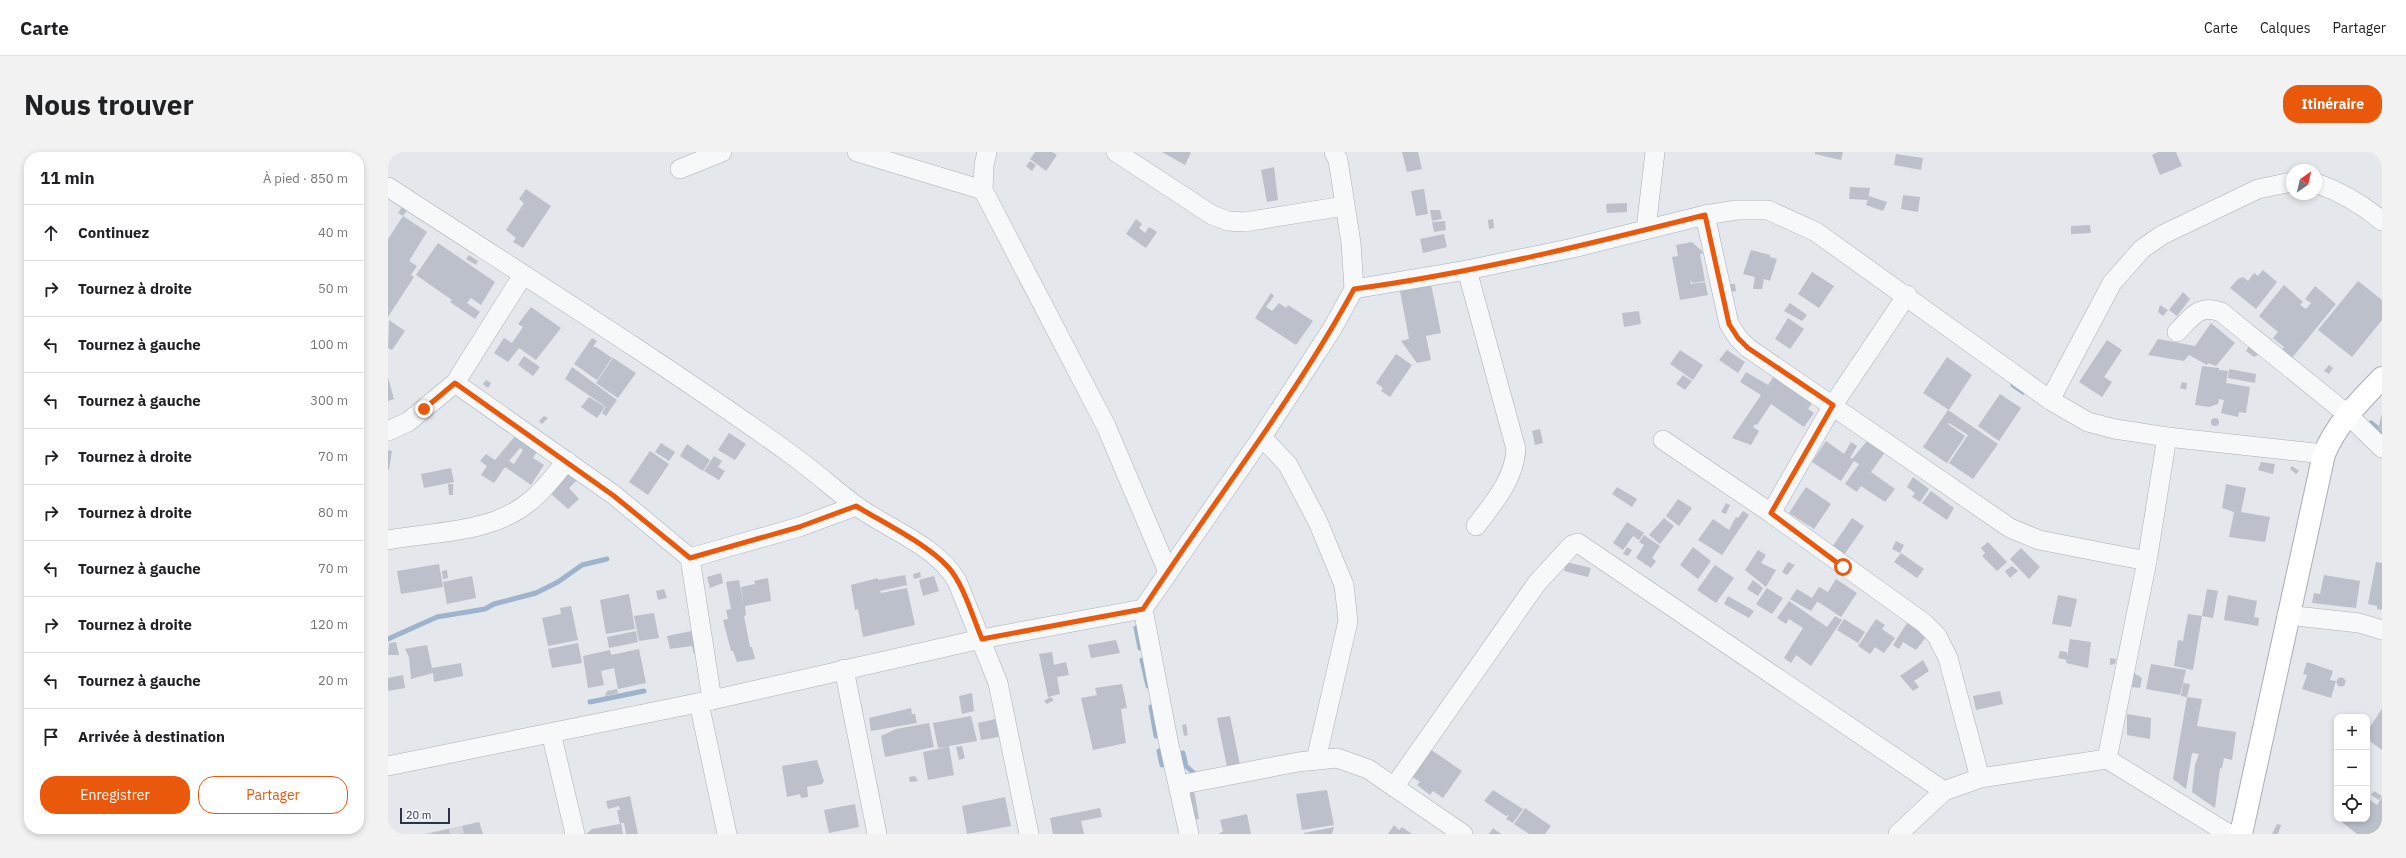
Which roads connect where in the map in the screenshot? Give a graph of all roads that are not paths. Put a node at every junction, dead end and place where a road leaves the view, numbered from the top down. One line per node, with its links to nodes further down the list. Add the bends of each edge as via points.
1 (722, 152): 7 (street)
2 (857, 152): 11 (street)
3 (987, 152): 11 (street)
4 (1116, 152): 12 (street, via 1212,215 1228,221 1245,222)
5 (1334, 152): 12 (street, via 1338,160)
6 (1655, 152): 15 (street)
7 (680, 169)
8 (2286, 183): 23 (street, via 2258,189 2162,235 2142,249 2112,283)
9 (2322, 185): 14 (street, via 2365,207)
10 (388, 187): 17 (street)
11 (983, 190): 39 (street, via 1106,426)
12 (1344, 206): 18 (street, via 1351,243)
13 (1705, 215): 15 (street); 19 (street, via 1738,210 1768,210 1816,232); 24 (street, via 1729,324 1738,338 1748,348)
14 (2382, 221)
15 (1646, 229): 16 (street)
16 (1467, 270): 18 (street); 35 (street, via 1516,449 1515,464 1508,482)
17 (524, 275): 22 (street); 33 (street, via 793,456)
18 (1354, 289): 27 (street, via 1332,329)
19 (1907, 295): 23 (street); 24 (street)
20 (2177, 332): 25 (street, via 2200,310 2209,308 2220,312)
21 (2382, 378): 25 (main road)
22 (455, 383): 26 (street, via 408,422); 32 (street)
23 (2050, 400): 28 (street, via 2088,422)
24 (1833, 405): 34 (street); 38 (street, via 2010,528 2039,540)
25 (2347, 414): 30 (street); 31 (main road, via 2332,434)
26 (388, 431)
27 (1262, 437): 39 (street); 48 (street, via 1288,466 1318,522 1344,585 1348,621)
28 (2167, 437): 31 (street); 38 (street)
29 (1663, 440): 34 (street)
30 (2382, 448)
31 (2324, 454): 41 (main road)
32 (566, 461): 36 (street, via 531,501 503,518 451,532); 37 (street, via 614,496)
33 (856, 506): 37 (street, via 799,527); 43 (street, via 933,554 949,568 958,582)
34 (1771, 513): 50 (street, via 1924,623 1937,636 1948,658)
35 (1476, 526)
36 (388, 540)
37 (690, 558): 45 (street)
38 (2147, 560): 47 (street)
39 (1168, 572): 40 (street)
40 (1143, 609): 43 (street); 51 (street, via 1168,740)
41 (2287, 615): 42 (street, via 2359,623); 62 (main road)
42 (2382, 630)
43 (982, 639): 44 (street); 57 (street, via 998,683)
44 (844, 669): 45 (street); 56 (street)
45 (706, 701): 46 (street); 55 (street)
46 (550, 733): 49 (street); 54 (street)
47 (2107, 759): 50 (street); 61 (street)
48 (1316, 760): 51 (street); 52 (street, via 1337,758 1355,763)
49 (388, 766)
50 (1980, 778): 53 (street)
51 (1180, 785): 58 (street)
52 (1394, 787): 53 (street, via 1537,583 1572,545 1578,543); 59 (street)
53 (1944, 791): 60 (street)
54 (574, 834)
55 (727, 834)
56 (877, 834)
57 (1029, 834)
58 (1189, 834)
59 (1463, 834)
60 (1898, 834)
61 (2229, 834)
62 (2241, 834)

